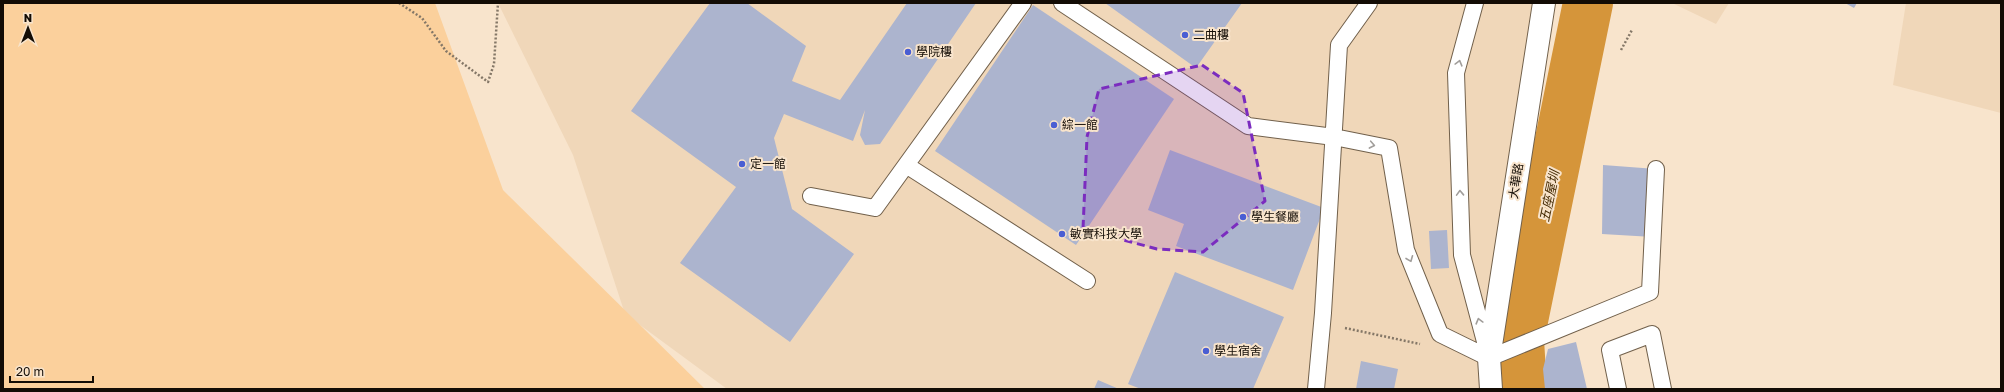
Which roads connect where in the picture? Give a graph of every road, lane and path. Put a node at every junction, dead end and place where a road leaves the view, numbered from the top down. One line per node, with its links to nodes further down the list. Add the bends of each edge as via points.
1 (399, 3): 2 (path, via 422,18 446,51 488,82 494,64)
2 (498, 3)
3 (1022, 3): 11 (lane)
4 (1062, 3): 10 (lane, via 1248,126)
5 (1369, 3): 10 (lane, via 1339,45)
6 (1475, 3): 17 (lane, one-way to 6, via 1462,255 1456,73)
7 (1544, 3): 17 (street, 大華路)
8 (1632, 30): 9 (path)
9 (1620, 50)
10 (1334, 137): 15 (lane); 17 (lane, one-way to 17, via 1389,148 1406,250 1440,334)
11 (906, 165): 13 (lane, via 875,208); 14 (lane)
12 (1656, 169): 17 (lane, via 1650,292)
13 (810, 196)
14 (1087, 281)
15 (1323, 324): 16 (path); 18 (lane)
16 (1421, 344)
17 (1489, 358): 19 (street, 大華路); 20 (street, 大華路)
18 (1316, 389)
19 (1474, 389)
20 (1491, 389)
21 (1618, 389): 22 (lane, via 1610,350 1652,334)
22 (1664, 389)

